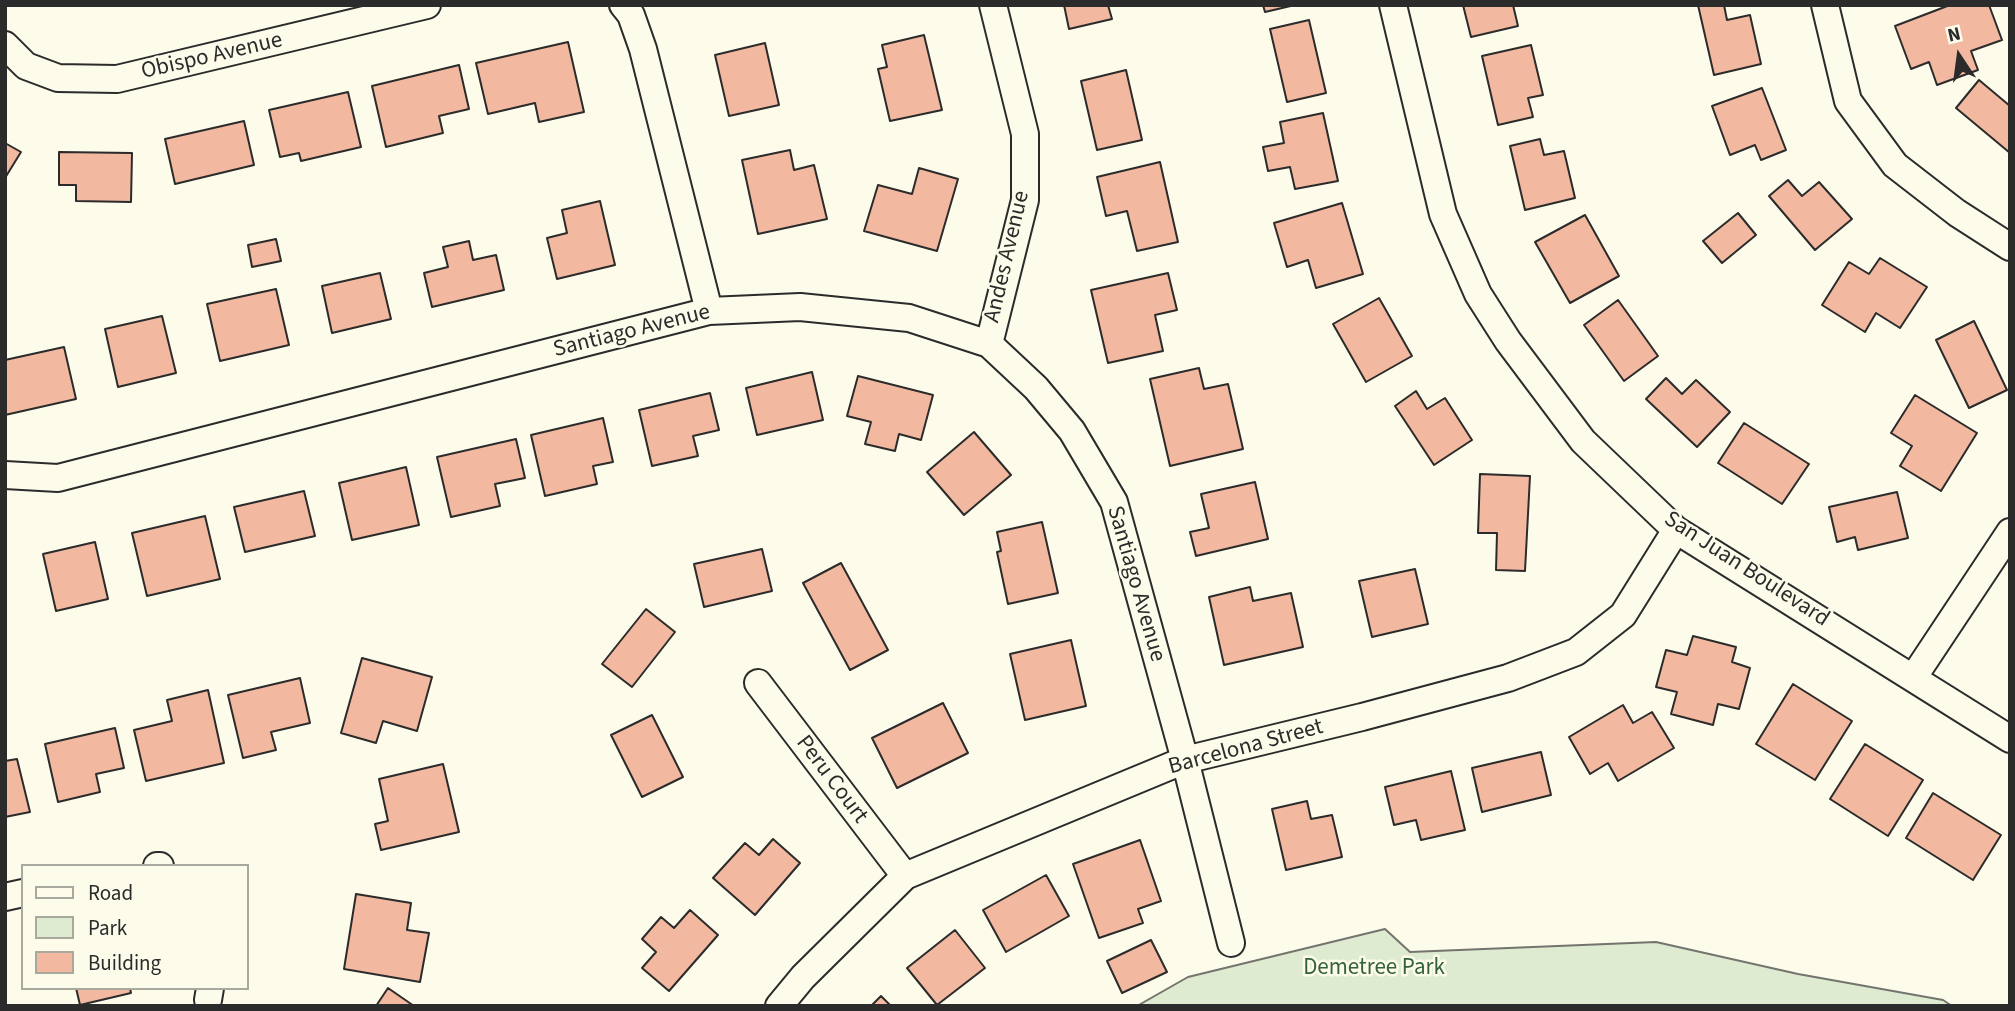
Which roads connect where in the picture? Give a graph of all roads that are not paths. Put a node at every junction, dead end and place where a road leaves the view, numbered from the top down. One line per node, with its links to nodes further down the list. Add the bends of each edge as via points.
1 (427, 5): 6 (street, Obispo Avenue, via 117,79 58,78 26,66)
2 (623, 5): 8 (street, via 643,49)
3 (993, 5): 9 (street, Andes Avenue, via 1025,134 1026,200)
4 (1393, 5): 11 (street, San Juan Boulevard, via 1443,214 1478,295 1583,441)
5 (1825, 5): 7 (street, via 1848,101 1895,165 1956,213)
6 (5, 45)
7 (2010, 247)
8 (709, 311): 9 (street, Santiago Avenue, via 800,307 909,318); 10 (street, Santiago Avenue, via 58,478)
9 (989, 344): 16 (street, Santiago Avenue, via 1036,388 1072,431 1114,502)
10 (5, 475)
11 (1676, 530): 13 (street, San Juan Boulevard); 16 (street, Barcelona Street, via 1623,615 1576,652 1508,678)
12 (2010, 532): 13 (street)
13 (1913, 678): 15 (street, San Juan Boulevard)
14 (758, 683): 17 (street, Peru Court)
15 (2010, 740)
16 (1185, 760): 17 (street, Barcelona Street); 18 (street, Santiago Avenue)
17 (905, 876): 19 (street, Barcelona Street)
18 (1231, 943)
19 (779, 1006)

